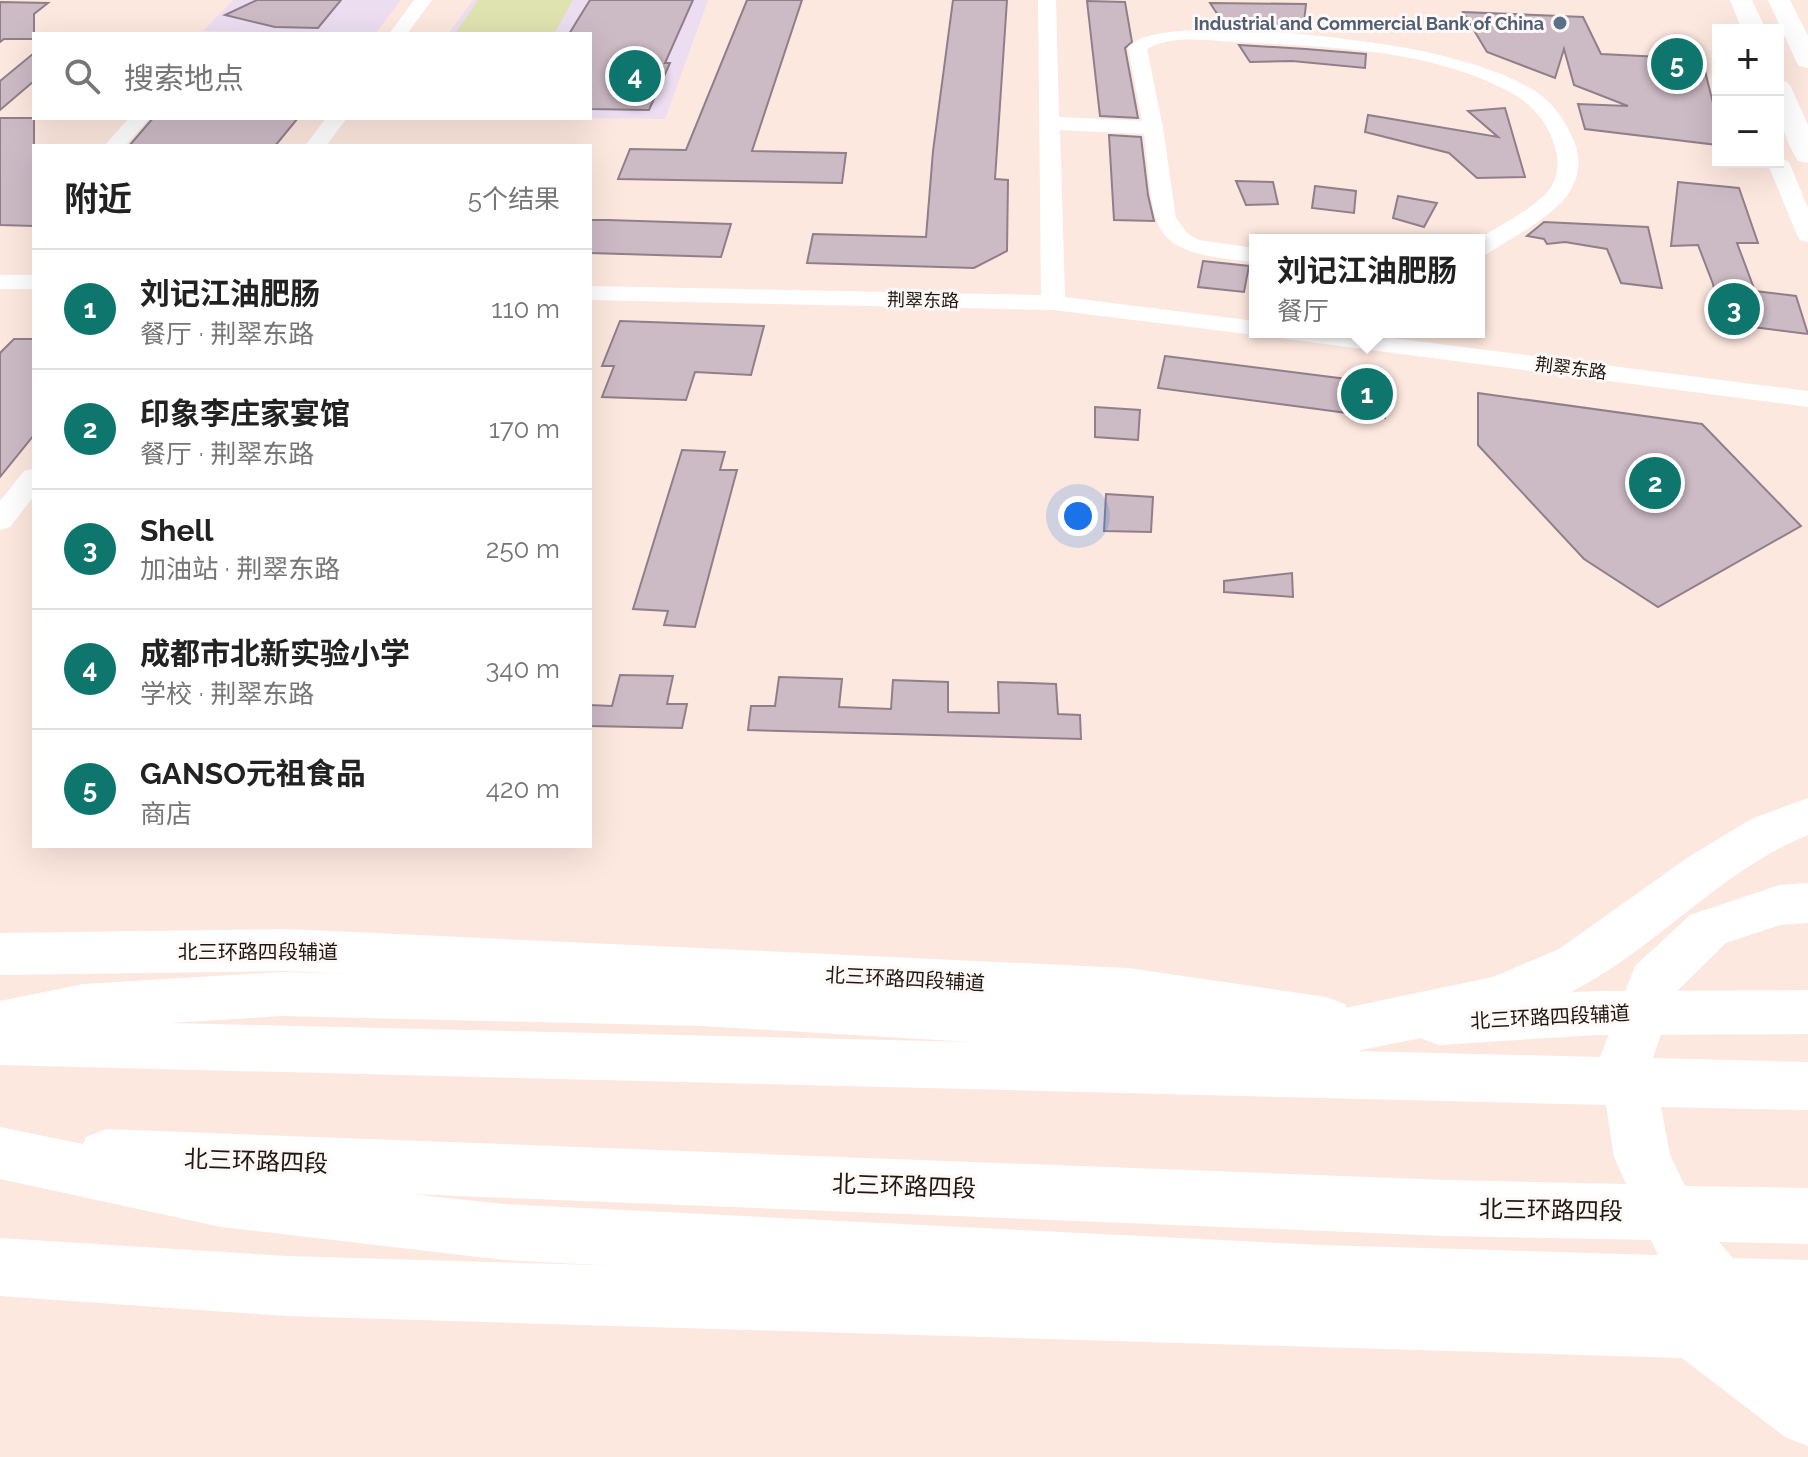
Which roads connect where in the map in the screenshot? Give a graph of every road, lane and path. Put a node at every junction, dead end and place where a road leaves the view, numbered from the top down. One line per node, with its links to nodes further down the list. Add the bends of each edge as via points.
1 (423, 0): 6 (street)
2 (1047, 0): 11 (street)
3 (1741, 0): 5 (main road)
4 (1779, 0): 7 (main road)
5 (1751, 24)
6 (399, 32)
7 (1808, 61)
8 (1784, 107): 15 (main road)
9 (138, 120): 13 (street)
10 (335, 120): 14 (street)
11 (1049, 123): 12 (street); 23 (street)
12 (1153, 128): 18 (street, via 1137,47 1156,38 1275,37 1406,52 1460,64 1534,100 1552,115 1567,146 1569,169 1561,191); 19 (street, via 1170,232 1179,242)
13 (116, 144)
14 (317, 144)
15 (1808, 155)
16 (1780, 168): 17 (street)
17 (1808, 235)
18 (1485, 245)
19 (1249, 254)
20 (0, 282): 21 (street)
21 (32, 282)
22 (592, 293): 23 (street, 荆翠东路)
23 (1053, 303): 24 (street, 荆翠东路)
24 (1249, 327)
25 (1388, 338): 26 (street, 荆翠东路)
26 (1439, 341): 27 (street, 荆翠东路)
27 (1808, 399)
28 (32, 480): 29 (street)
29 (0, 521)
30 (1808, 816): 34 (main road, via 1768,832 1704,871 1577,964 1499,998 1330,1034 1181,1036 703,1004 282,994 83,1006)
31 (1808, 903): 43 (main road, via 1779,905 1708,929 1653,981 1626,1059 1642,1157 1682,1243 1769,1347)
32 (0, 954): 33 (main road, 北三环路四段辅道, via 288,950 899,978 1128,990 1320,1020 1459,1022 1597,1013)
33 (1808, 1012)
34 (0, 1024)
35 (0, 1042): 36 (main road)
36 (1808, 1086)
37 (0, 1152): 38 (main road, 北三环路四段, via 1447,1208); 40 (main road, via 221,1200 504,1232 1322,1274)
38 (1808, 1216)
39 (0, 1267): 41 (main road, via 286,1286)
40 (1808, 1290)
41 (1693, 1328): 42 (main road); 44 (main road)
42 (1808, 1331)
43 (1808, 1379)
44 (1808, 1414)

